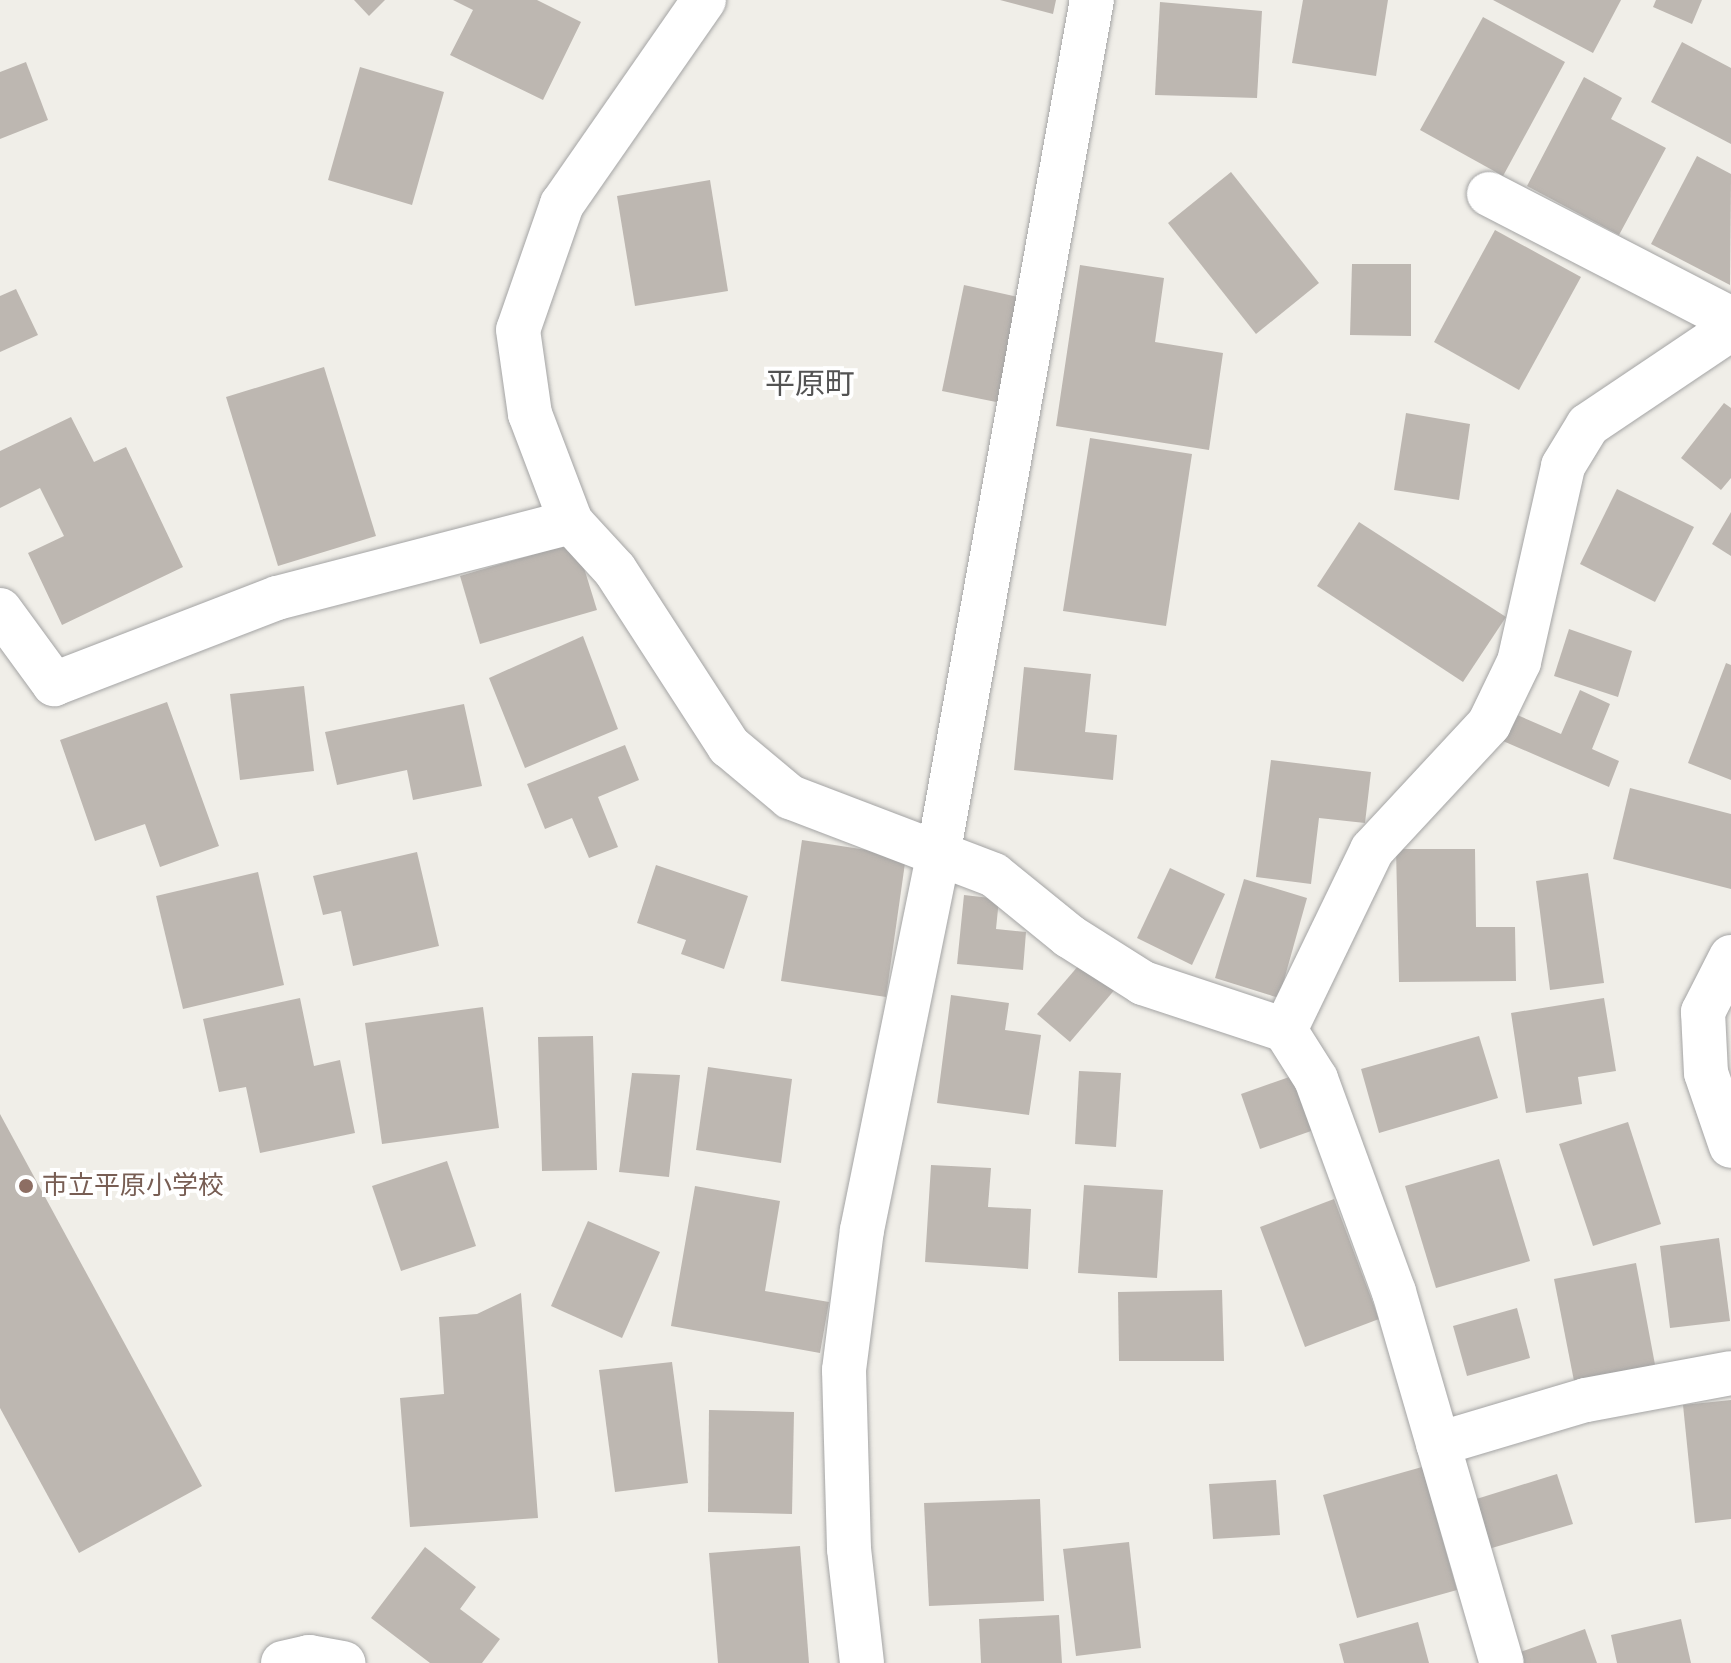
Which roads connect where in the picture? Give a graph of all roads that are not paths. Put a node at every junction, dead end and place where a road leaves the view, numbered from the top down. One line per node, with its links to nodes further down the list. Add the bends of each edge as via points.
1 (704, 0): 6 (street, via 562,204 518,330 530,414)
2 (1092, 0): 8 (street)
3 (1489, 194): 4 (street)
4 (1731, 319)
5 (1731, 329): 10 (street, via 1588,425 1563,466 1519,662 1489,724 1372,850)
6 (571, 522): 7 (street, via 277,598 54,684); 8 (street, via 615,570 729,746 790,797)
7 (0, 610)
8 (939, 850): 10 (street, via 994,875 1069,936 1143,983); 16 (street, via 862,1230 844,1370 849,1549)
9 (1731, 957): 11 (street, via 1703,1012 1706,1073)
10 (1285, 1030): 13 (street, via 1321,1093 1394,1292)
11 (1731, 1146)
12 (1731, 1373): 13 (street, via 1586,1400)
13 (1438, 1444): 17 (street)
14 (283, 1663): 15 (street, via 309,1657)
15 (343, 1663)
16 (862, 1663)
17 (1502, 1663)

